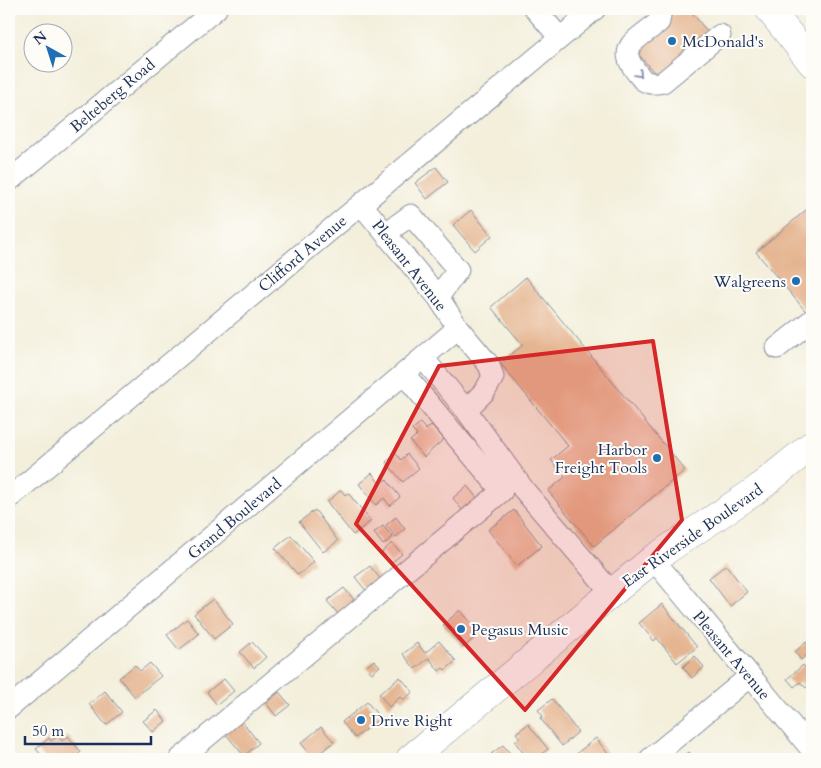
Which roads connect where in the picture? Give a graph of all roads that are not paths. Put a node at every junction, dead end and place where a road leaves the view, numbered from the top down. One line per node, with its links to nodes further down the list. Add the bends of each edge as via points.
1 (535, 9): 7 (street)
2 (595, 9): 7 (street, Clifford Avenue)
3 (661, 9): 6 (street, one-way to 6, via 659,22 629,50 629,64 643,80 663,82)
4 (769, 9): 8 (main road)
5 (211, 10): 9 (street, Belteberg Road)
6 (720, 35)
7 (560, 38): 10 (street, Clifford Avenue)
8 (808, 49)
9 (9, 181)
10 (361, 204): 11 (street, Pleasant Avenue); 20 (street, Clifford Avenue)
11 (386, 233): 12 (street, Pleasant Avenue); 12 (street, via 411,215 458,270)
12 (438, 297): 14 (street, Pleasant Avenue)
13 (812, 320): 15 (street)
14 (458, 328): 16 (street, Grand Boulevard); 18 (street, Pleasant Avenue, via 489,365 493,377 486,391)
15 (777, 348)
16 (423, 358): 17 (street, Grand Boulevard); 18 (street)
17 (404, 374): 24 (street, Grand Boulevard); 26 (street, via 502,491)
18 (466, 410): 22 (street, via 524,490)
19 (812, 444): 21 (main road, East Riverside Boulevard, via 756,491)
20 (9, 498)
21 (653, 559): 22 (main road, East Riverside Boulevard); 23 (street, Pleasant Avenue)
22 (612, 592): 27 (main road, East Riverside Boulevard)
23 (750, 676): 25 (street, Pleasant Avenue); 28 (street)
24 (9, 708)
25 (812, 750)
26 (180, 759)
27 (410, 759)
28 (650, 759)

